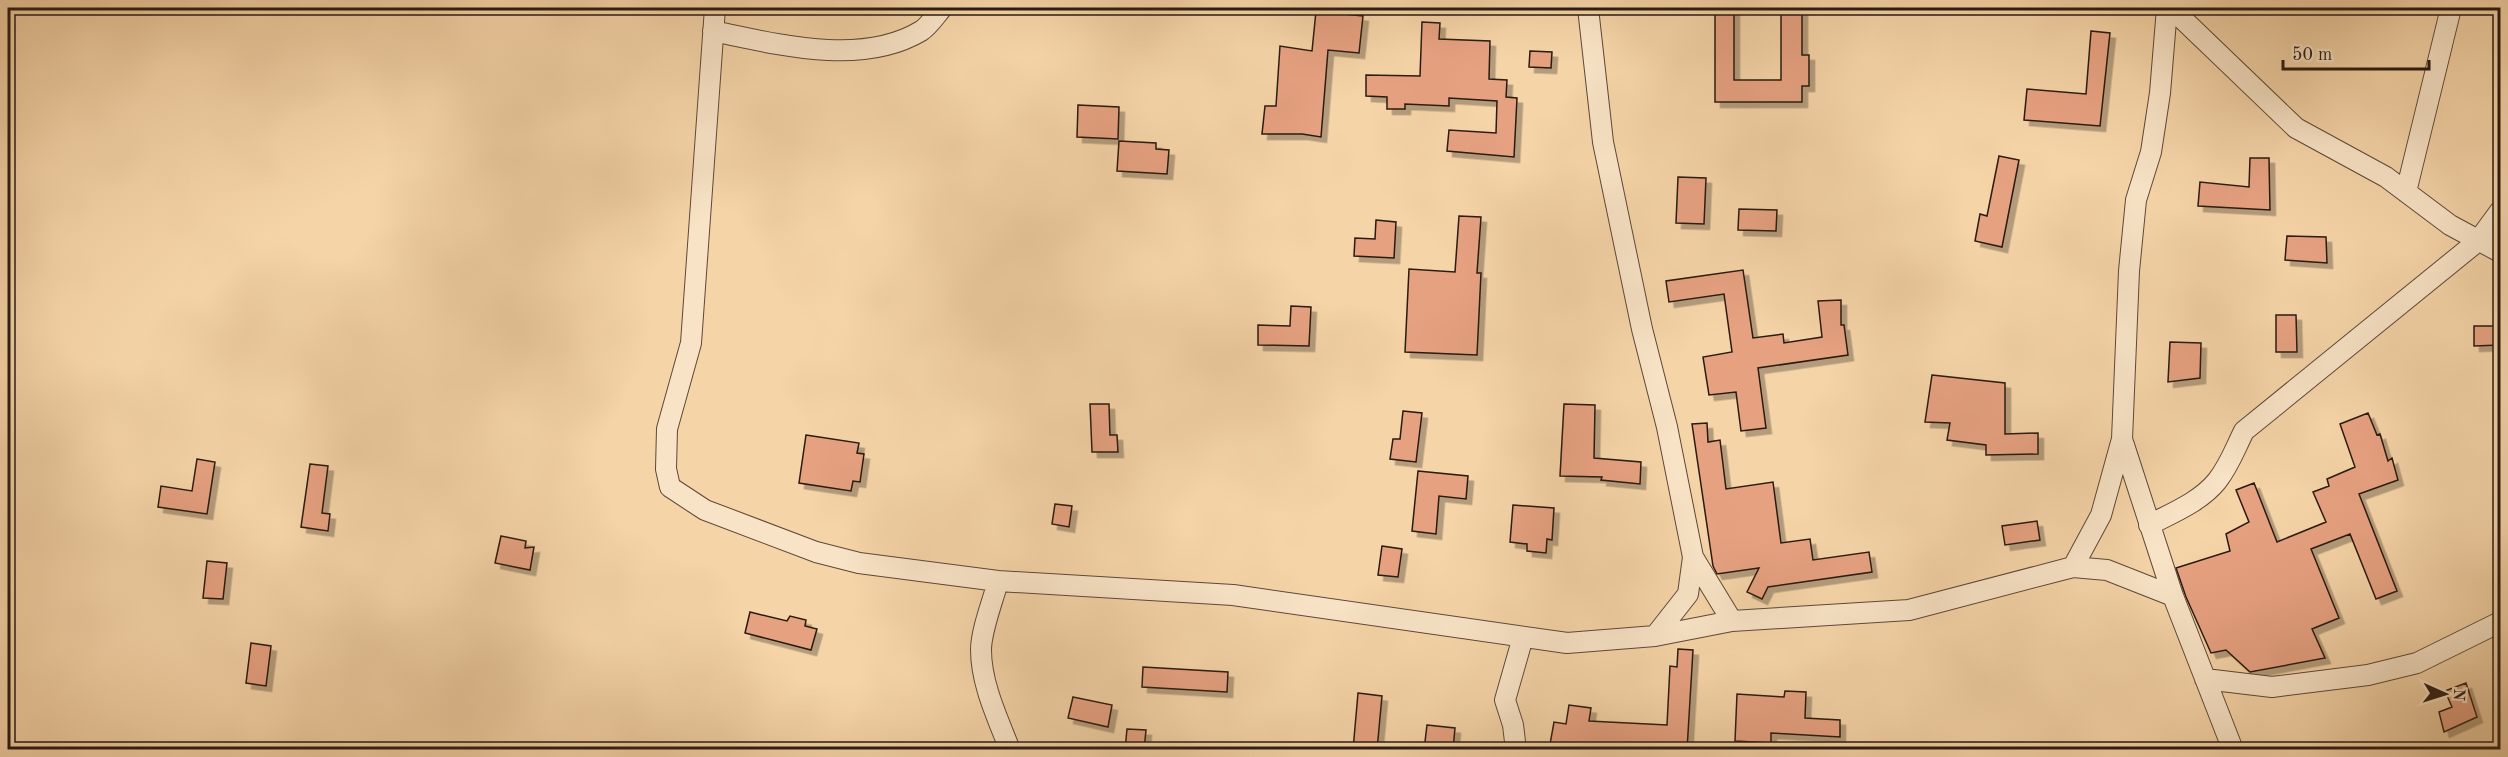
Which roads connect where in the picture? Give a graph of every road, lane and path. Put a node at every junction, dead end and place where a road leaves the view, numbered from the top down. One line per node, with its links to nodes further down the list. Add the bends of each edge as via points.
1 (715, 8): 6 (street)
2 (942, 8): 6 (street, via 922,31 884,47 808,50)
3 (1588, 8): 13 (street, via 1603,142)
4 (2169, 8): 7 (street, via 2296,128); 11 (street, via 2151,152 2136,200)
5 (2451, 8): 7 (street)
6 (713, 31): 15 (street, via 691,343 667,429 666,469 670,487 705,510 816,552 860,563)
7 (2406, 192): 9 (street)
8 (2500, 211): 9 (street)
9 (2478, 241): 10 (street); 12 (street, via 2244,431 2216,483 2190,504)
10 (2500, 252)
11 (2122, 440): 12 (street); 14 (street, via 2101,515)
12 (2150, 525): 16 (street)
13 (1693, 557): 17 (street); 19 (street, via 1688,594)
14 (2073, 567): 16 (street, via 2108,570); 17 (street, via 1909,610)
15 (998, 581): 20 (street, via 1233,595); 22 (street, via 981,647 982,668)
16 (2173, 596): 21 (street)
17 (1732, 621): 19 (street)
18 (2500, 622): 21 (street, via 2416,663 2368,675 2272,687)
19 (1655, 636): 20 (street, via 1567,643)
20 (1524, 637): 23 (street, via 1505,700)
21 (2205, 679): 24 (street)
22 (1010, 750)
23 (1516, 750)
24 (2233, 750)

